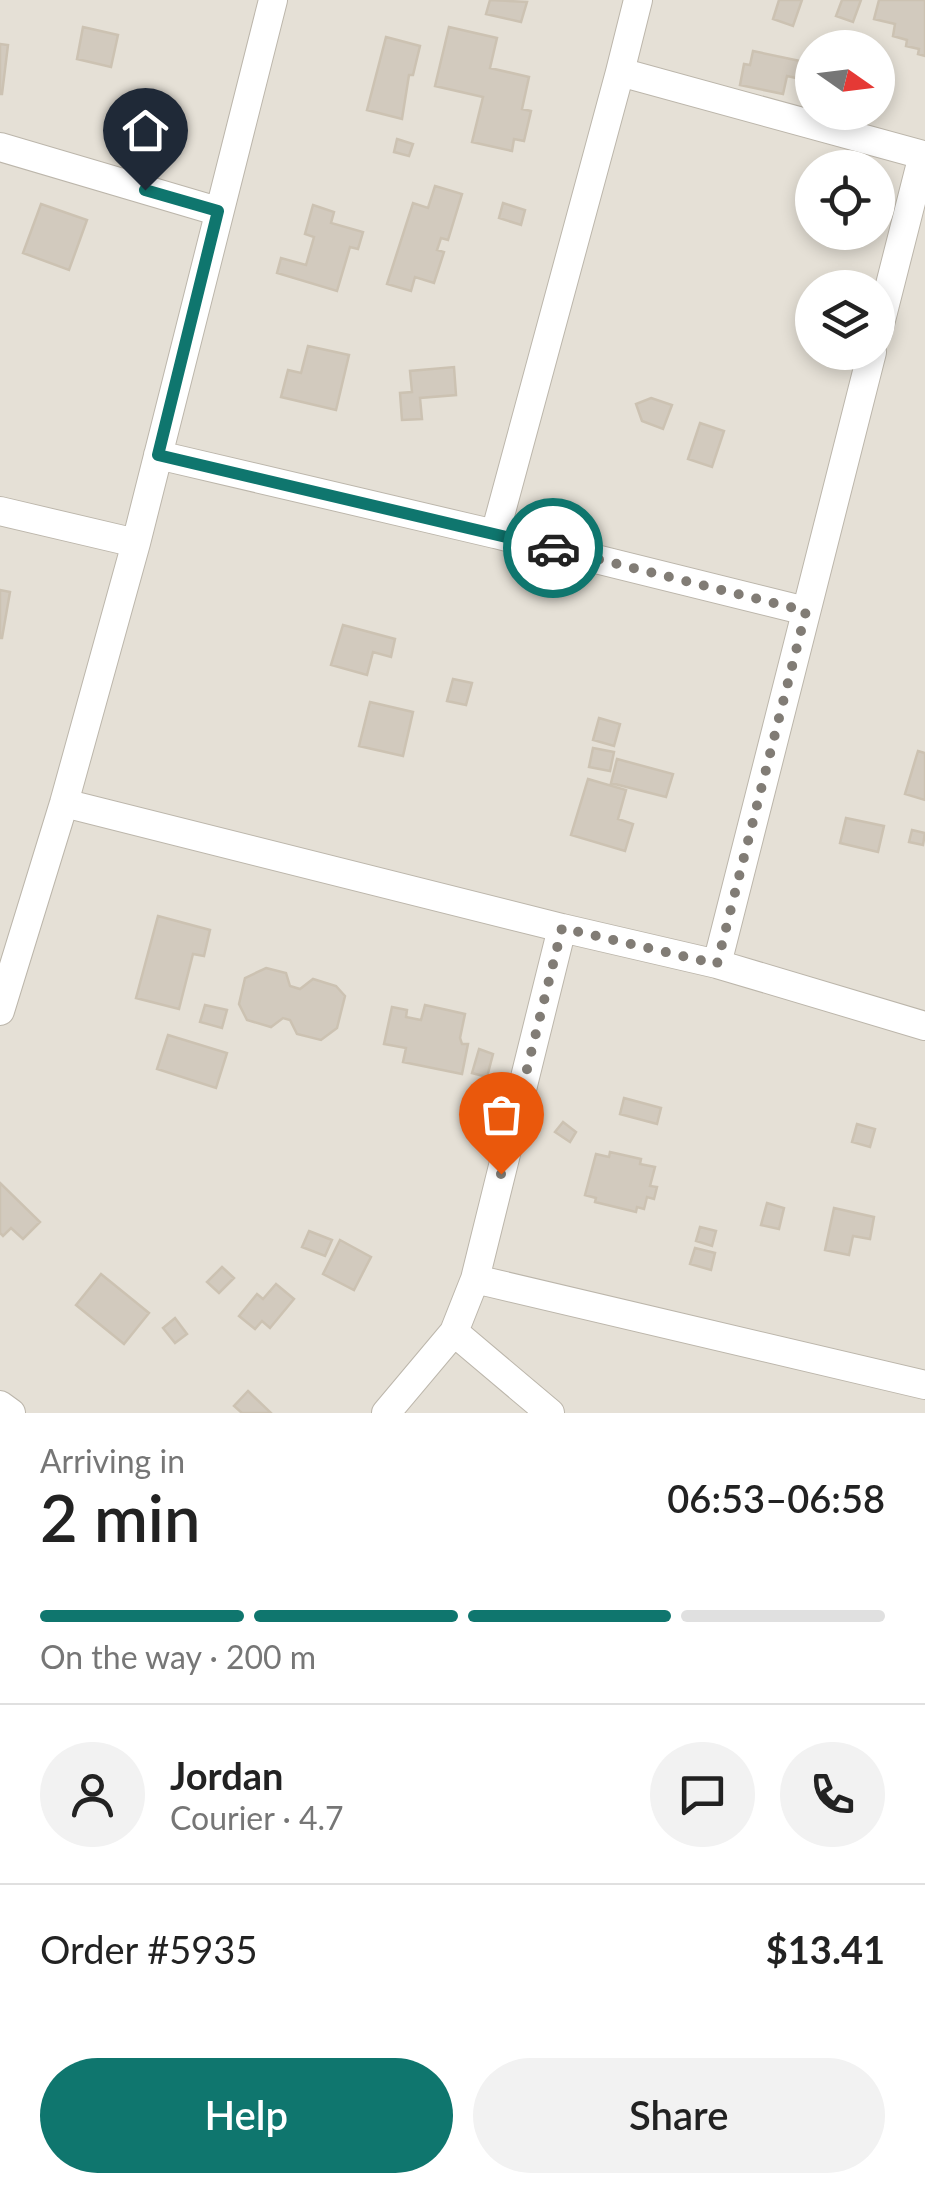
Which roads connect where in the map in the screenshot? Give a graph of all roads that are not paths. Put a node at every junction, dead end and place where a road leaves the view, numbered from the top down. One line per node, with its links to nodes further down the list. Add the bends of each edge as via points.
1 (273, 0): 6 (street)
2 (638, 0): 3 (street)
3 (620, 72): 5 (street); 11 (street)
4 (0, 148): 6 (street)
5 (924, 155): 7 (street)
6 (218, 211): 9 (street)
7 (894, 270)
8 (867, 370): 13 (street)
9 (158, 455): 11 (street); 12 (street)
10 (0, 511): 12 (street)
11 (496, 534): 13 (street)
12 (136, 542): 14 (street)
13 (806, 611): 16 (street)
14 (64, 803): 15 (street); 17 (street)
15 (562, 928): 16 (street); 19 (street)
16 (717, 964): 18 (street)
17 (0, 1011)
18 (925, 1026)
19 (475, 1279): 20 (street); 21 (street)
20 (454, 1332): 24 (street); 25 (street)
21 (925, 1385)
22 (0, 1405): 23 (street)
23 (11, 1413)
24 (386, 1413)
25 (550, 1413)

